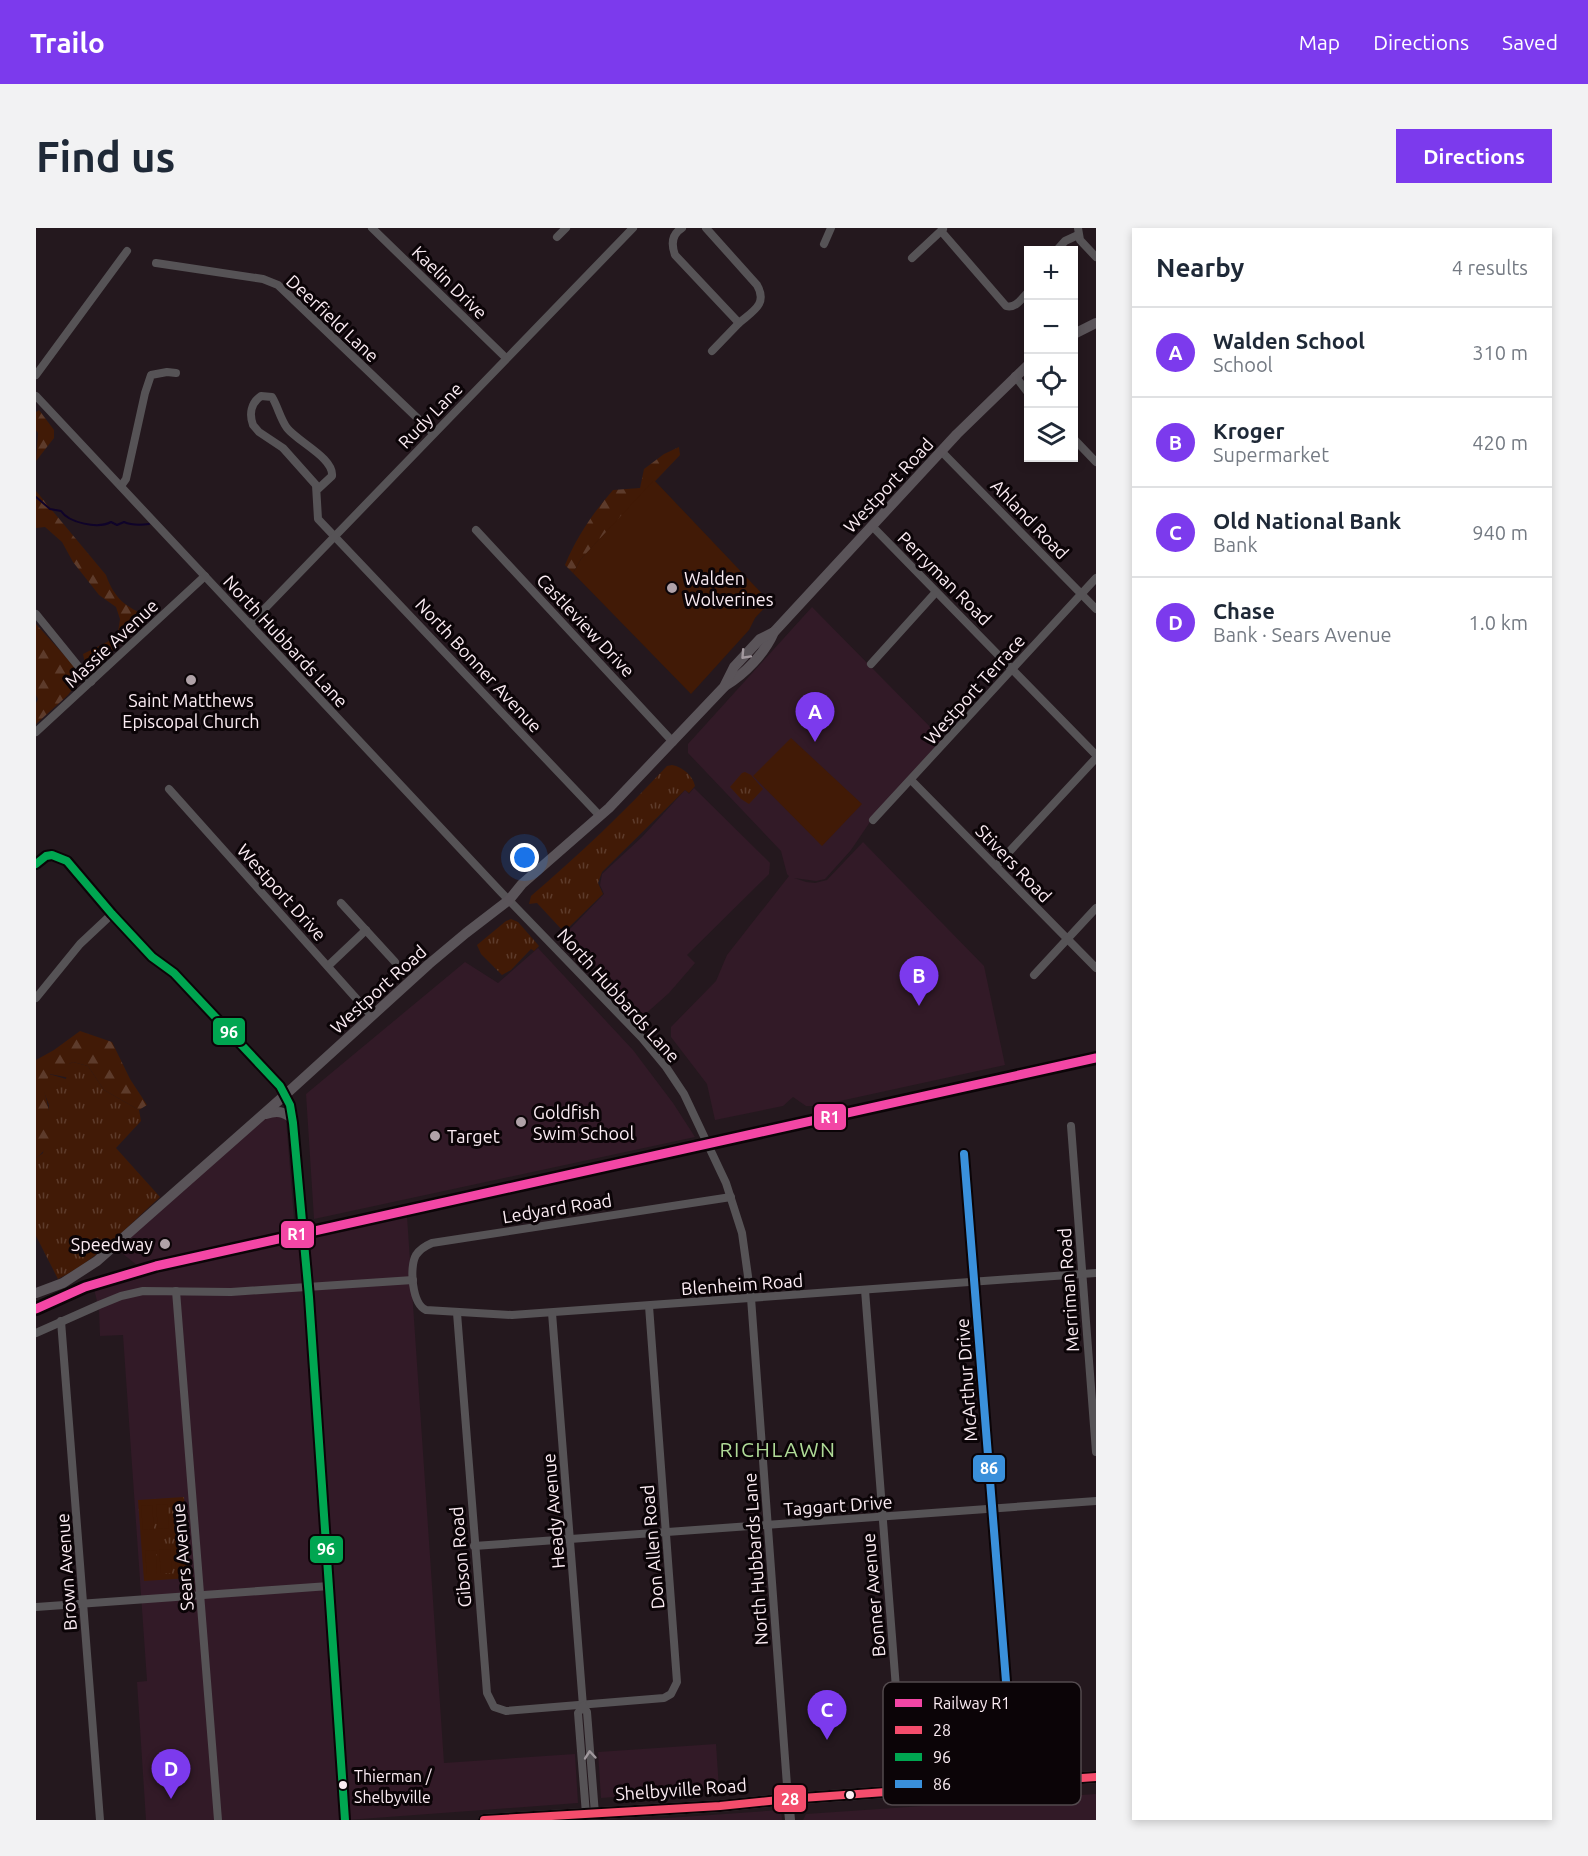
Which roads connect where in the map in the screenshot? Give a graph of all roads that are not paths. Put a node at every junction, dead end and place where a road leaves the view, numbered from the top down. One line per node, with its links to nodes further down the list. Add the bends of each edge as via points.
1 (372, 228): 21 (street, Kaelin Drive)
2 (566, 228): 9 (street)
3 (633, 228): 21 (street, Rudy Lane)
4 (831, 228): 10 (street)
5 (709, 229): 17 (street, via 762,294 756,308)
6 (677, 230): 17 (street, via 673,241 675,255)
7 (943, 230): 14 (street); 16 (street, via 1006,306 1017,304)
8 (1078, 232): 11 (street); 13 (street)
9 (557, 237)
10 (824, 244)
11 (1061, 246)
12 (127, 251): 24 (street)
13 (1096, 257)
14 (912, 258)
15 (156, 263): 28 (street, Deerfield Lane, via 263,279 278,285)
16 (1024, 296)
17 (739, 323): 20 (street)
18 (1096, 323): 19 (main road)
19 (1078, 332)
20 (712, 351)
21 (506, 358): 28 (street, Rudy Lane)
22 (1024, 368): 25 (main road, Westport Road)
23 (176, 373): 32 (street, via 151,375 126,479)
24 (36, 375)
25 (1015, 376): 26 (street); 30 (main road, Westport Road)
26 (1024, 388)
27 (36, 396): 32 (street, North Hubbards Lane)
28 (433, 433): 36 (street, Rudy Lane)
29 (1078, 443): 31 (street)
30 (942, 452): 34 (main road, Westport Road); 40 (street, Ahland Road)
31 (1096, 462)
32 (121, 486): 37 (street, North Hubbards Lane)
33 (318, 489): 33 (street, via 283,448 253,425 252,409 261,396 272,397 288,429 329,463 332,476); 36 (street, North Bonner Avenue, via 318,519)
34 (872, 526): 39 (street, Perryman Road); 48 (main road, Westport Road, via 774,632 759,639 734,667 724,687)
35 (476, 530): 48 (street, Castleview Drive)
36 (336, 535): 43 (street, Rudy Lane); 52 (street, North Bonner Avenue)
37 (205, 576): 43 (street, North Hubbards Lane); 46 (street, Massie Avenue)
38 (1096, 578): 40 (street, Westport Terrace)
39 (936, 592): 44 (street); 45 (street, Perryman Road)
40 (1082, 594): 41 (street, Ahland Road); 45 (street, Westport Terrace)
41 (1096, 609)
42 (36, 614): 46 (street)
43 (250, 624): 56 (street, North Hubbards Lane)
44 (871, 664)
45 (1013, 669): 49 (street, Perryman Road); 50 (street, Westport Terrace)
46 (91, 682): 47 (street, Massie Avenue)
47 (36, 732)
48 (673, 742): 52 (main road, Westport Road)
49 (1096, 757): 55 (street)
50 (911, 780): 53 (street, Westport Terrace); 55 (street, Stivers Road)
51 (169, 789): 63 (street, Westport Drive)
52 (600, 816): 56 (main road, Westport Road)
53 (873, 820)
54 (36, 864): 59 (street, via 55,855 67,861)
55 (996, 867): 61 (street, Stivers Road)
56 (509, 900): 67 (main road, Westport Road); 73 (street, North Hubbards Lane, via 666,1067 684,1094)
57 (341, 903): 60 (street)
58 (1096, 908): 61 (street)
59 (112, 914): 66 (street); 68 (street, via 152,957 174,974)
60 (366, 930): 62 (street); 63 (street)
61 (1068, 938): 64 (street, Stivers Road); 65 (street)
62 (395, 962)
63 (328, 966): 67 (street, Westport Drive)
64 (1096, 968)
65 (1034, 975)
66 (36, 998)
67 (371, 1015): 68 (main road, Westport Road)
68 (285, 1095): 69 (main road, Westport Road); 70 (street)
69 (263, 1115): 70 (main road, via 274,1111); 81 (main road, Westport Road, via 97,1261 63,1283)
70 (292, 1118): 78 (street)
71 (1071, 1126): 75 (street, Merriman Road)
72 (964, 1154): 77 (street, McArthur Drive)
73 (731, 1197): 76 (street, Ledyard Road, via 432,1243 417,1253 412,1265); 82 (street, North Hubbards Lane, via 742,1233)
74 (1096, 1273): 75 (street, Blenheim Road)
75 (1082, 1275): 77 (street, Blenheim Road); 88 (street, Merriman Road)
76 (413, 1280): 78 (street); 84 (street, Blenheim Road, via 420,1307)
77 (973, 1282): 79 (street, Blenheim Road); 90 (street, McArthur Drive)
78 (307, 1287): 80 (street); 96 (street)
79 (865, 1290): 82 (street, Blenheim Road); 91 (street, Bonner Avenue)
80 (176, 1291): 86 (street, via 130,1293); 97 (street, Sears Avenue)
81 (36, 1293)
82 (751, 1298): 83 (street, Blenheim Road); 92 (street, North Hubbards Lane)
83 (649, 1306): 85 (street, Blenheim Road); 93 (street, Don Allen Road)
84 (457, 1313): 85 (street, Blenheim Road); 95 (street, Gibson Road)
85 (552, 1313): 94 (street, Heady Avenue)
86 (61, 1321): 87 (street); 98 (street, Brown Avenue)
87 (36, 1333)
88 (1096, 1452)
89 (1096, 1501): 90 (street, Taggart Drive)
90 (991, 1509): 91 (street, Taggart Drive); 101 (street, McArthur Drive)
91 (882, 1517): 92 (street, Taggart Drive); 100 (street, Bonner Avenue)
92 (768, 1525): 93 (street, Taggart Drive); 106 (street, North Hubbards Lane)
93 (666, 1532): 94 (street, Taggart Drive); 102 (street, Don Allen Road, via 676,1686 664,1698)
94 (570, 1540): 95 (street, Taggart Drive); 102 (street, Heady Avenue)
95 (474, 1546): 102 (street, Gibson Road, via 491,1704 506,1711)
96 (329, 1586): 97 (street); 110 (street)
97 (199, 1596): 98 (street); 109 (street, Sears Avenue)
98 (83, 1604): 99 (street); 108 (street, Brown Avenue)
99 (36, 1607)
100 (895, 1682)
101 (1006, 1682)
102 (583, 1706): 107 (street, Heady Avenue, via 578,1713)
103 (1096, 1777): 104 (main road, Shelbyville Road)
104 (1081, 1778)
105 (883, 1792): 106 (main road, Shelbyville Road)
106 (788, 1799): 107 (main road, Shelbyville Road); 112 (main road)
107 (591, 1814): 111 (main road, Shelbyville Road)
108 (100, 1820)
109 (218, 1820)
110 (345, 1820)
111 (484, 1820)
112 (790, 1820)

